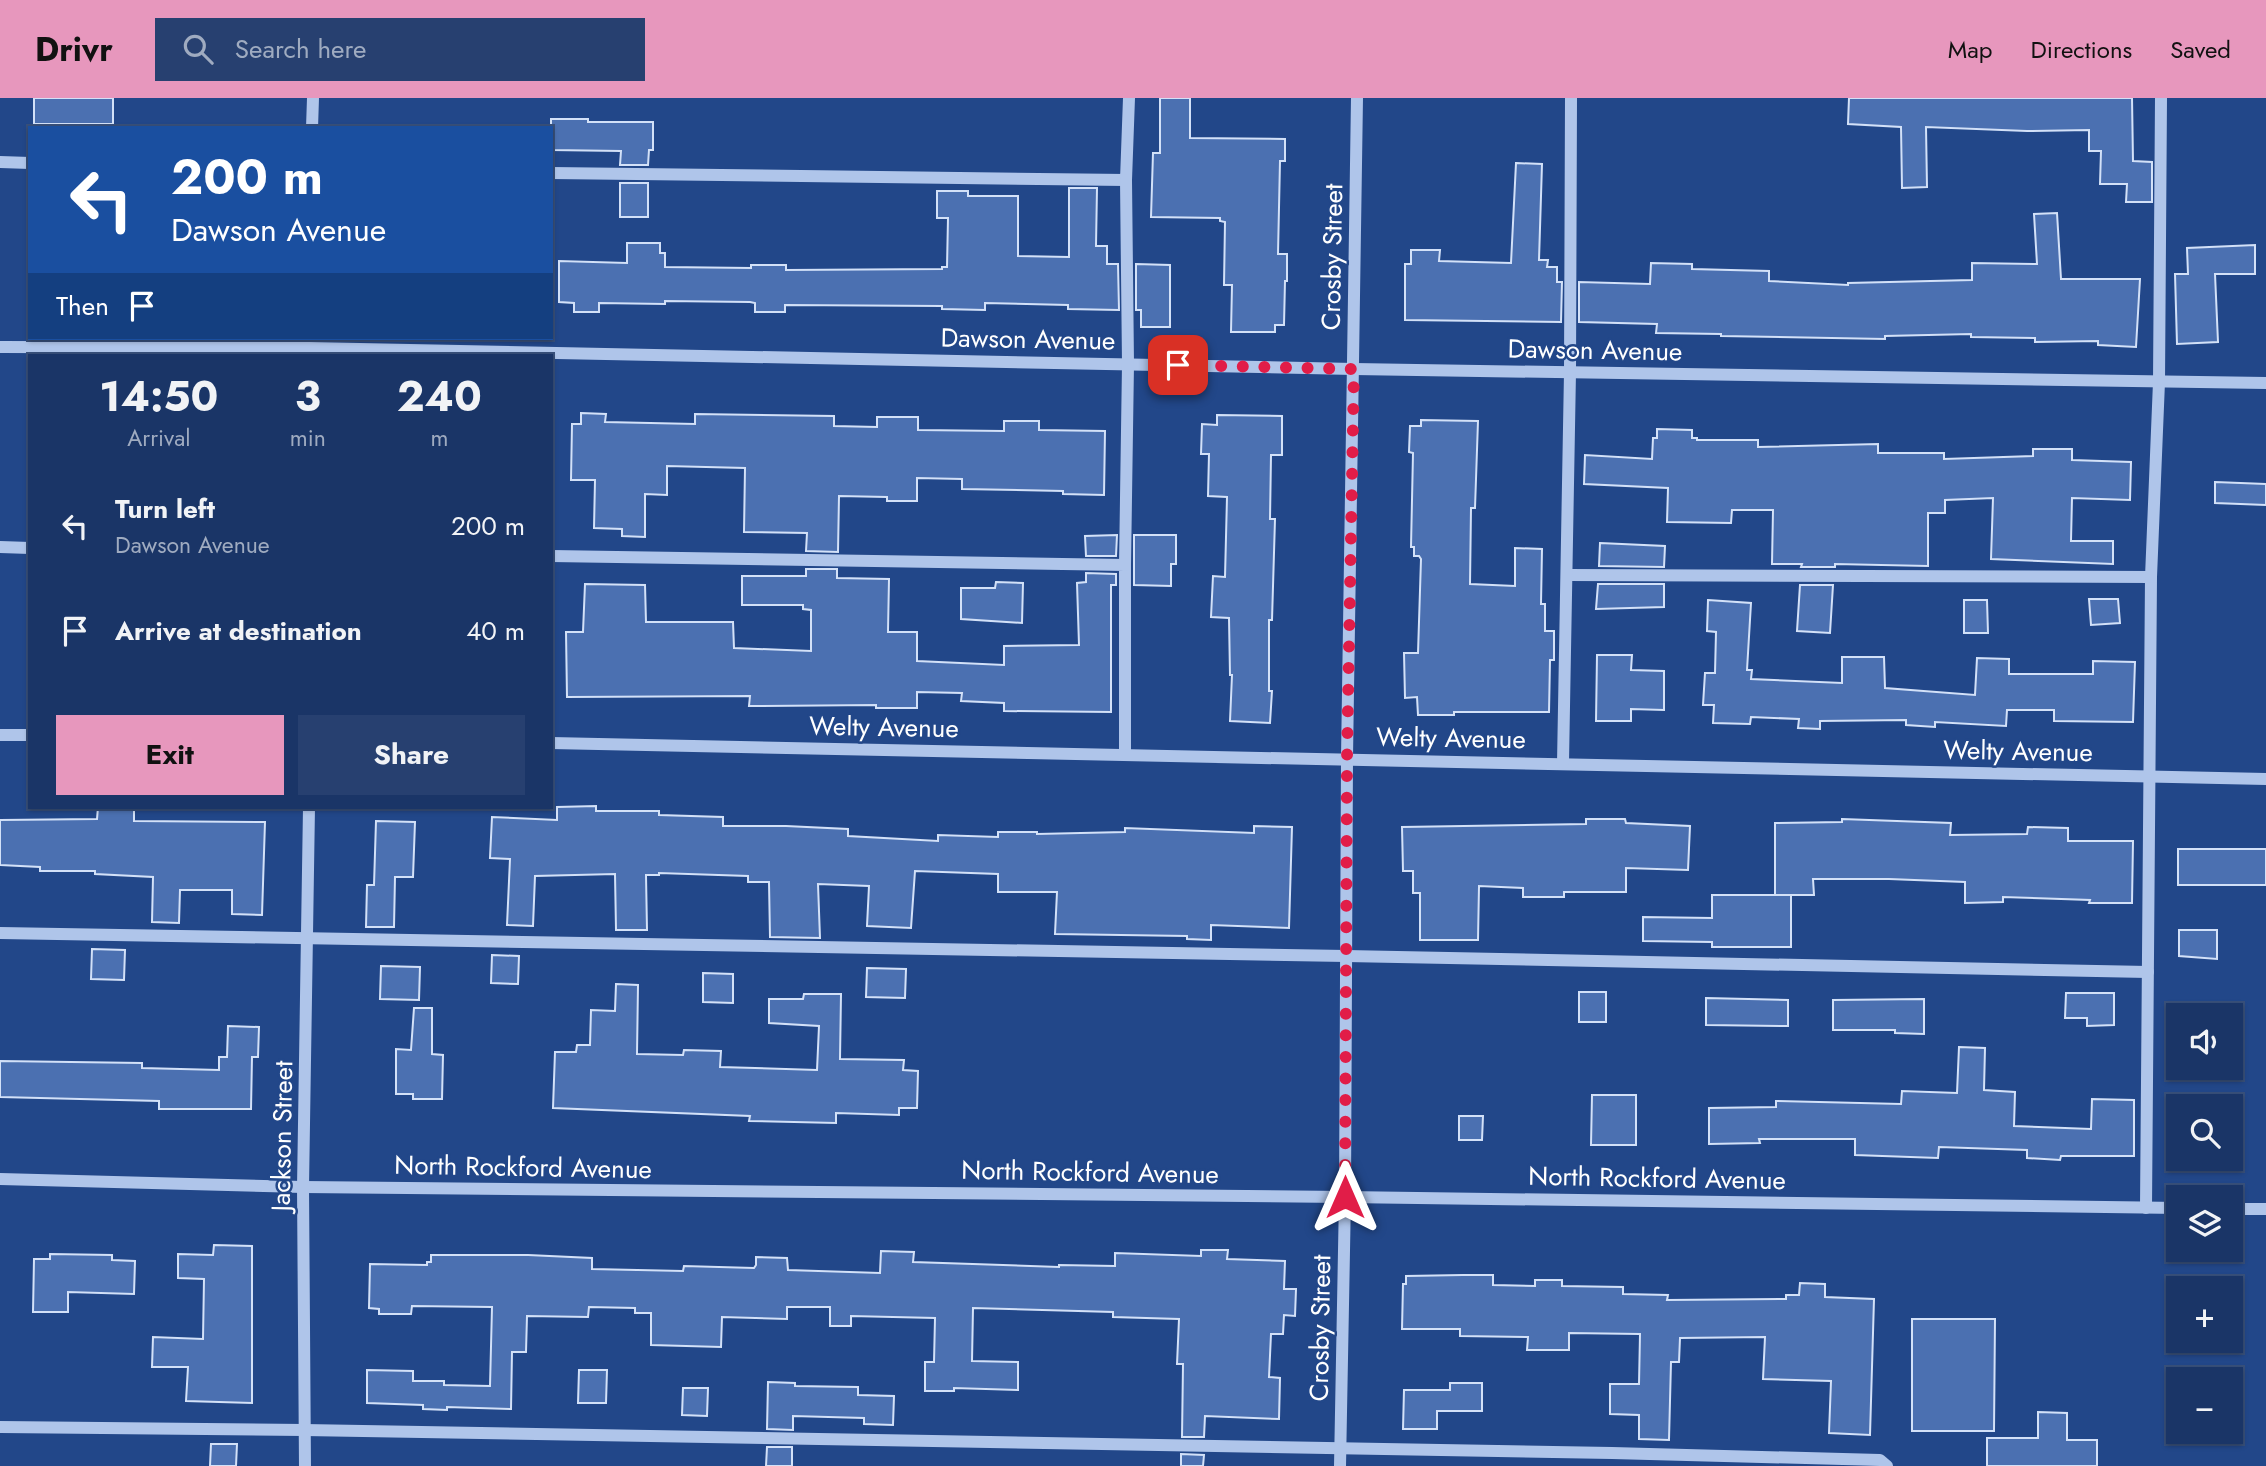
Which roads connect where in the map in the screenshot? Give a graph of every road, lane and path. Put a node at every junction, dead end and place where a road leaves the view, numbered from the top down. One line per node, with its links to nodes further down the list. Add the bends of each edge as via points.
1 (313, 98): 6 (street)
2 (1129, 98): 10 (street)
3 (1357, 98): 14 (street, Crosby Street)
4 (1571, 98): 15 (street)
5 (2161, 98): 16 (street)
6 (312, 126)
7 (0, 162): 8 (street)
8 (28, 163)
9 (553, 173): 10 (street)
10 (1126, 180): 13 (street)
11 (0, 347): 12 (street, Dawson Avenue)
12 (310, 347): 13 (street, Dawson Avenue)
13 (1128, 364): 14 (street, Dawson Avenue); 21 (street)
14 (1354, 369): 15 (street, Dawson Avenue); 28 (street, Crosby Street)
15 (1570, 372): 16 (street, Dawson Avenue); 22 (street)
16 (2159, 382): 17 (street, Dawson Avenue); 23 (street)
17 (2266, 383)
18 (0, 547): 19 (street)
19 (28, 548)
20 (553, 556): 21 (street)
21 (1125, 565): 27 (street)
22 (1567, 575): 23 (street); 29 (street)
23 (2151, 578): 30 (street)
24 (0, 735): 25 (street)
25 (28, 735)
26 (553, 743): 27 (street, Welty Avenue)
27 (1125, 754): 28 (street, Welty Avenue)
28 (1347, 758): 29 (street, Welty Avenue); 35 (street, Crosby Street)
29 (1563, 763): 30 (street, Welty Avenue)
30 (2149, 776): 31 (street, Welty Avenue); 36 (street)
31 (2266, 779)
32 (309, 809): 34 (street, Jackson Street)
33 (0, 933): 34 (street)
34 (307, 938): 35 (street); 38 (street, Jackson Street)
35 (1346, 956): 36 (street); 39 (street, Crosby Street)
36 (2148, 972): 40 (street)
37 (0, 1180): 38 (street, North Rockford Avenue)
38 (303, 1187): 39 (street, North Rockford Avenue); 45 (street, Jackson Street)
39 (1345, 1197): 40 (street, North Rockford Avenue); 46 (street, Crosby Street)
40 (2146, 1208): 41 (street, North Rockford Avenue)
41 (2166, 1208)
42 (2243, 1209): 43 (street)
43 (2266, 1209)
44 (0, 1427): 45 (street)
45 (304, 1430): 46 (street); 47 (street, Jackson Street)
46 (1340, 1448): 48 (street, Crosby Street); 49 (street, via 1880,1460)
47 (305, 1466)
48 (1340, 1466)
49 (1887, 1466)

